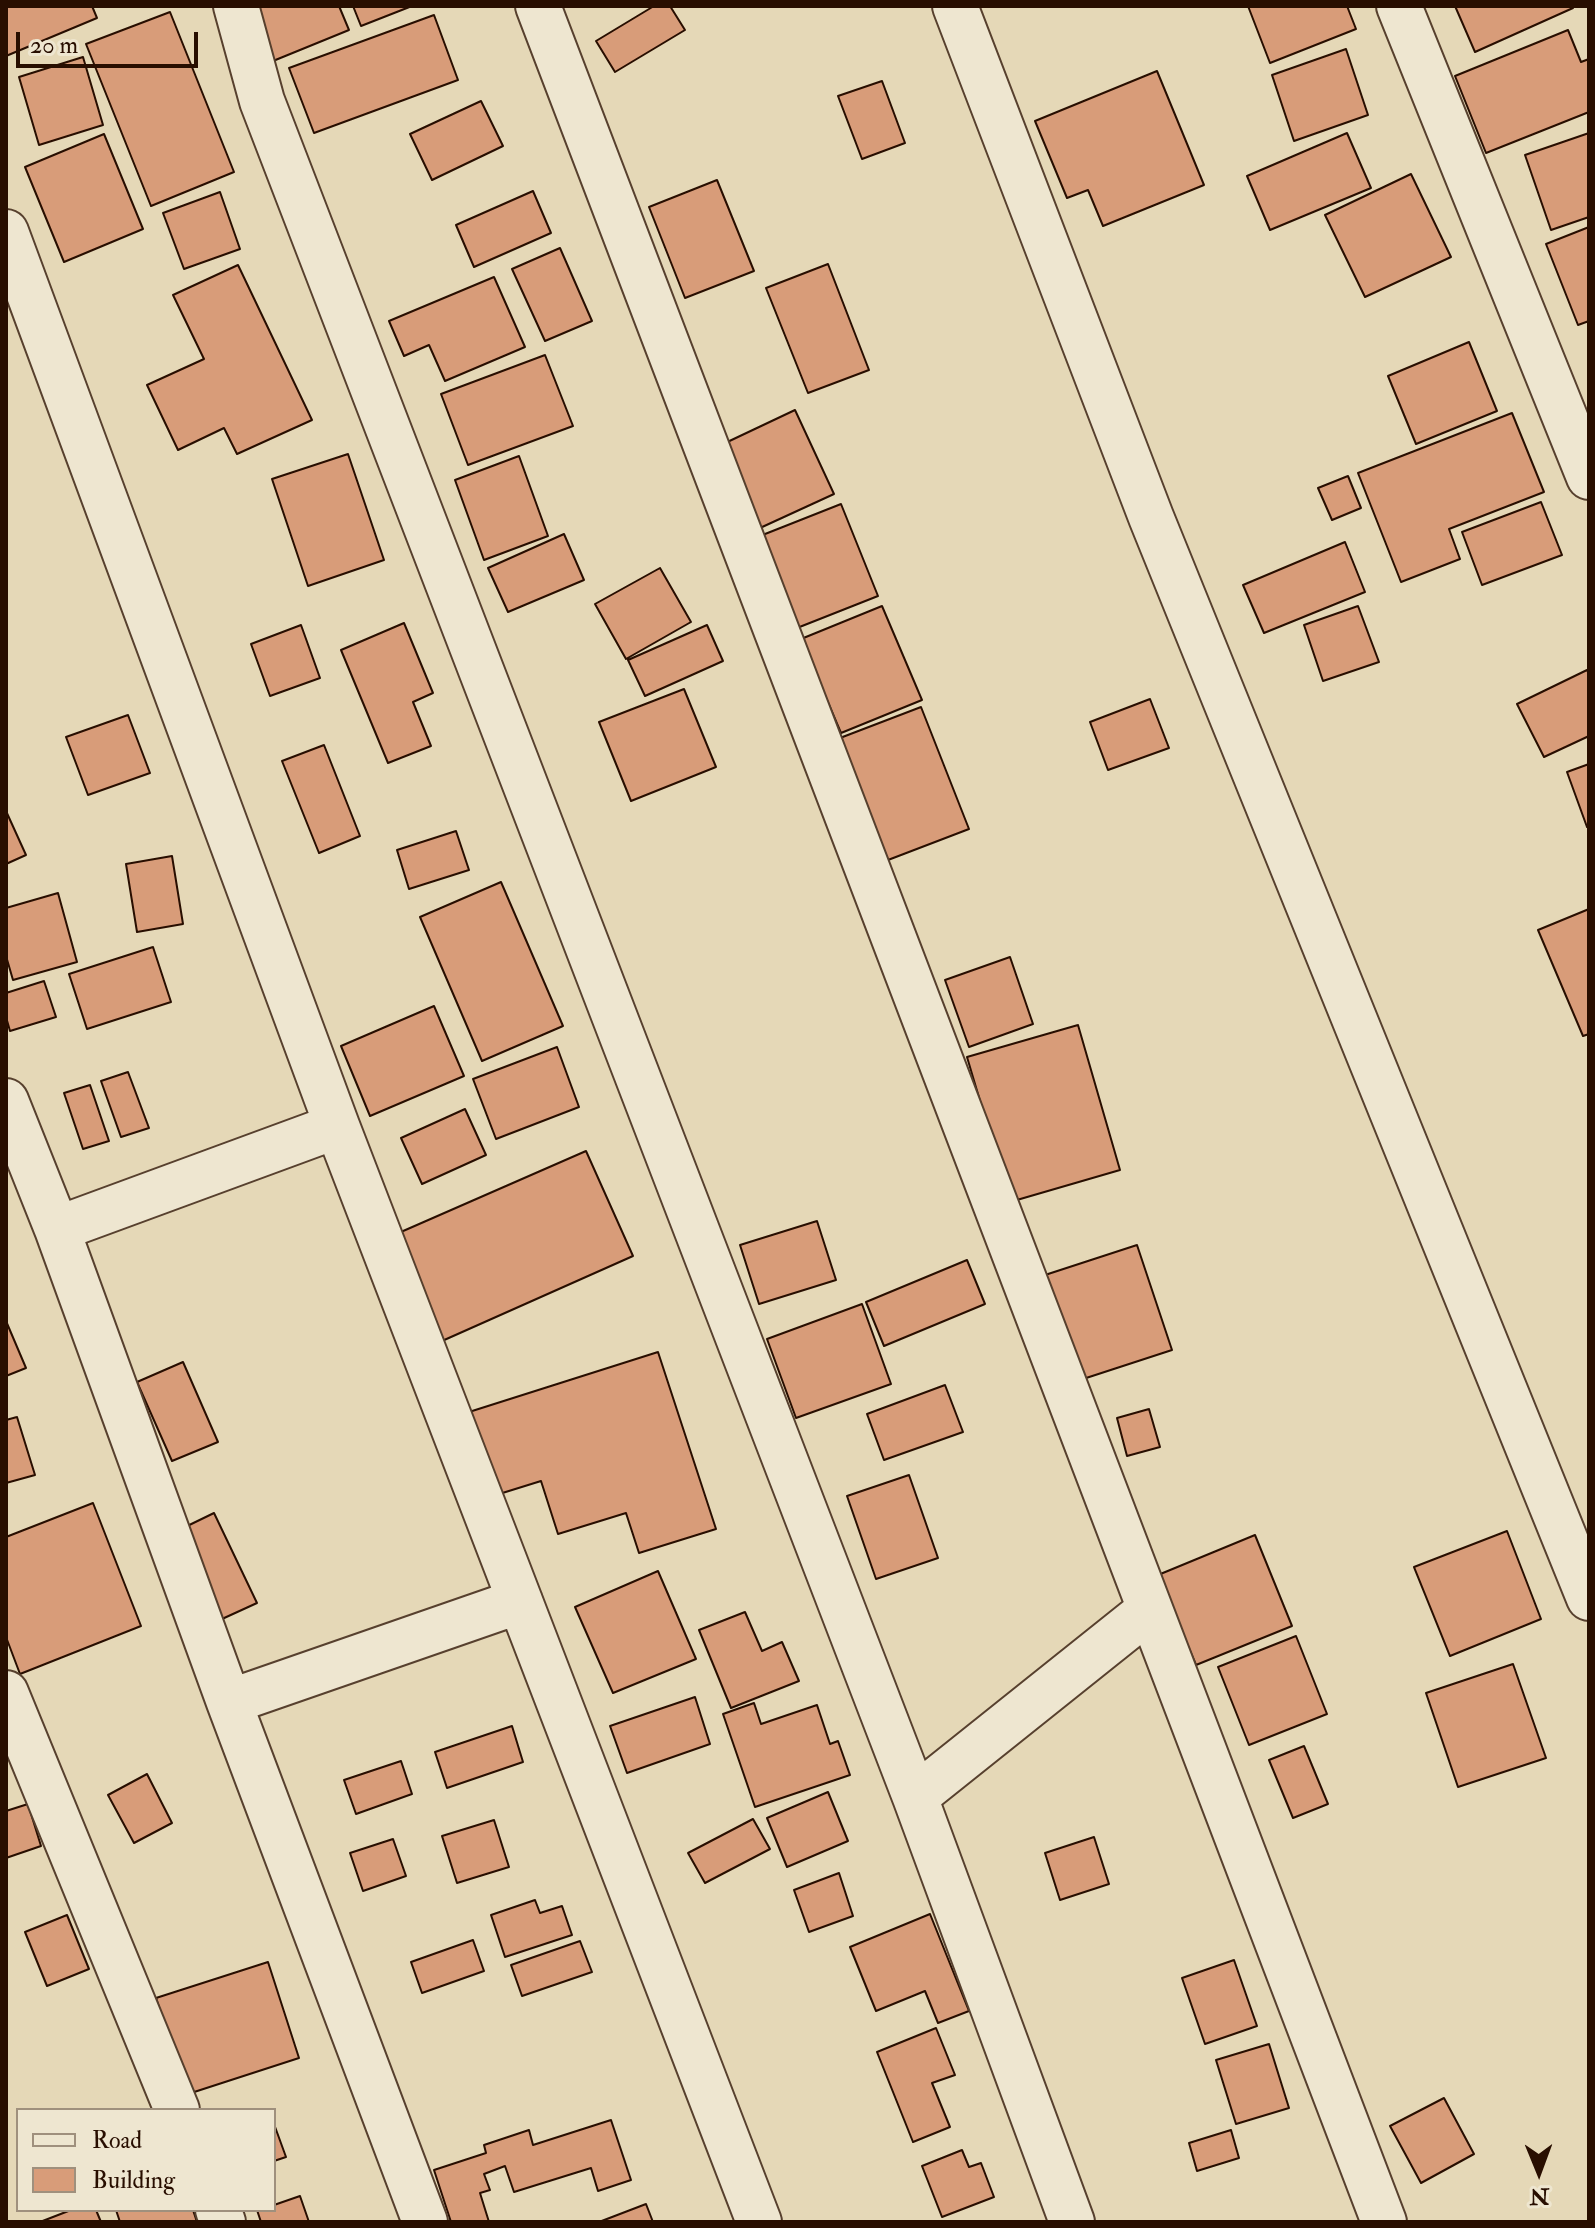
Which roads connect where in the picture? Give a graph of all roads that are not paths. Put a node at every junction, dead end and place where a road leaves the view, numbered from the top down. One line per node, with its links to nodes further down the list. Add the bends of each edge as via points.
1 (236, 6): 15 (street, via 273,131)
2 (538, 6): 12 (street)
3 (955, 6): 10 (street, via 1151,517)
4 (1399, 6): 6 (street)
5 (6, 232): 8 (street)
6 (1589, 477)
7 (6, 1101): 9 (street)
8 (337, 1126): 9 (street); 11 (street)
9 (57, 1229): 14 (street)
10 (1589, 1598)
11 (520, 1601): 14 (street); 18 (street)
12 (1149, 1610): 15 (street); 20 (street)
13 (6, 1693): 16 (street)
14 (229, 1702): 17 (street)
15 (915, 1797): 19 (street)
16 (176, 2108)
17 (425, 2222)
18 (759, 2222)
19 (1072, 2222)
20 (1384, 2222)

